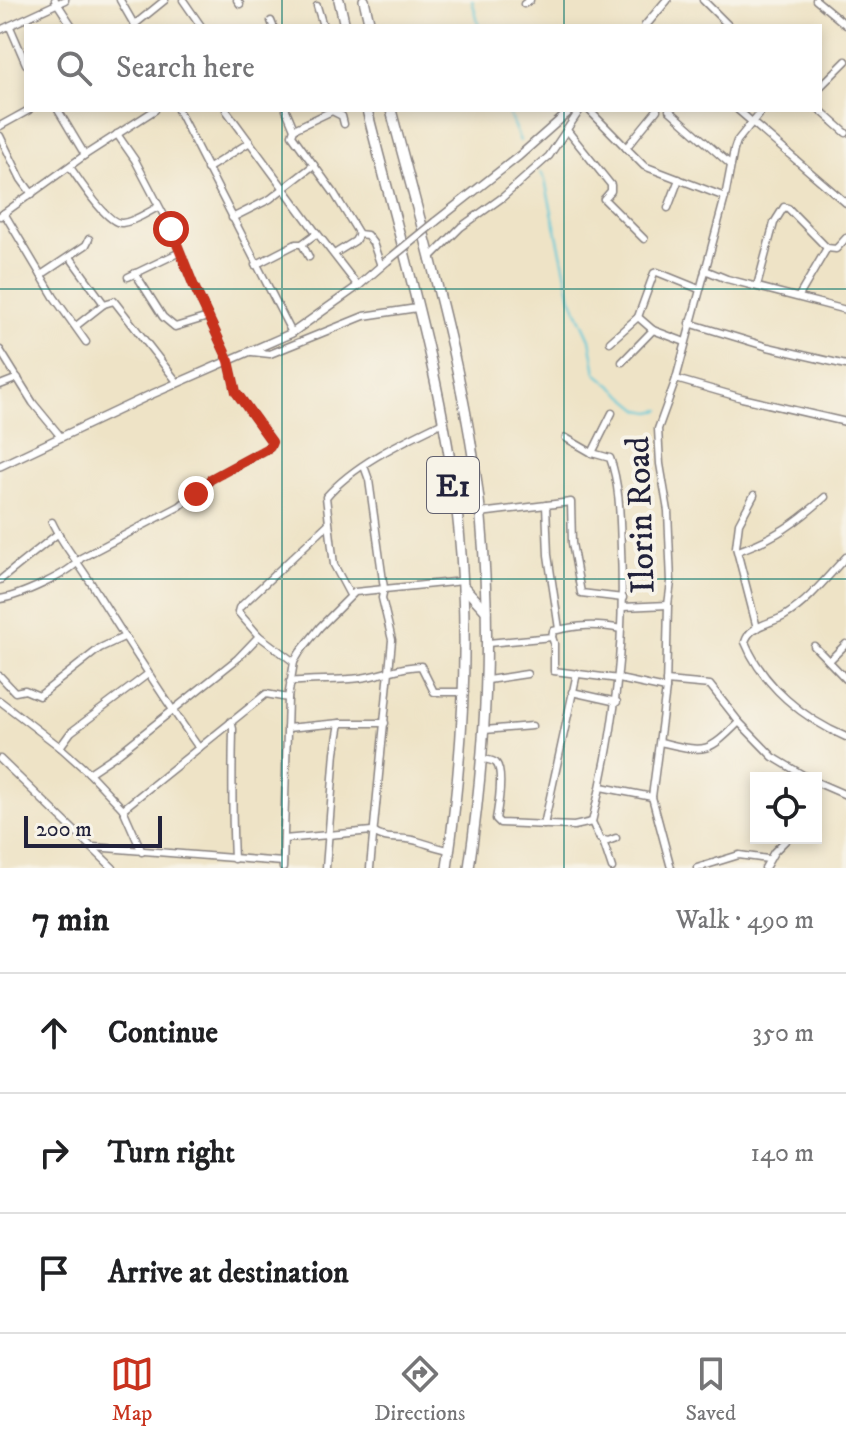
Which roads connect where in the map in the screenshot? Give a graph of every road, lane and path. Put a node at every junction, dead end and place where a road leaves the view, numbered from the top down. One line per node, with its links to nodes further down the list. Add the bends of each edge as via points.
1 (120, 0): 13 (street)
2 (165, 0): 14 (street)
3 (339, 0): 17 (highway)
4 (364, 0): 18 (highway)
5 (667, 0): 19 (main road)
6 (703, 0): 20 (street)
7 (816, 0): 10 (street)
8 (60, 1): 12 (street); 22 (street)
9 (186, 1): 15 (street)
10 (827, 3): 21 (street)
11 (317, 6): 16 (street)
12 (71, 24)
13 (134, 24)
14 (136, 24)
15 (200, 24)
16 (322, 24)
17 (345, 24)
18 (370, 24)
19 (650, 24)
20 (727, 24)
21 (846, 25)
22 (10, 27): 23 (street); 24 (street)
23 (0, 30)
24 (24, 59)
25 (846, 61): 26 (street)
26 (822, 85)
27 (25, 112): 47 (street)
28 (59, 112): 55 (street)
29 (152, 112): 51 (street)
30 (179, 112): 59 (street)
31 (228, 112): 53 (street)
32 (287, 112): 48 (street)
33 (330, 112): 48 (street)
34 (334, 112): 46 (street)
35 (368, 112): 90 (highway, E1)
36 (392, 112): 80 (highway, E1)
37 (569, 112): 81 (main road, bridge)
38 (579, 112): 49 (street)
39 (591, 112): 54 (street)
40 (655, 112): 54 (street)
41 (671, 112): 57 (street)
42 (740, 112): 45 (street)
43 (760, 112): 45 (street, Ilorin Road)
44 (822, 112): 50 (street)
45 (752, 123): 57 (street, Ilorin Road, via 737,141); 64 (street)
46 (344, 124)
47 (0, 126)
48 (294, 129): 56 (street, via 292,135)
49 (567, 130): 73 (street, via 611,185 604,199); 80 (street, via 549,156)
50 (846, 133)
51 (117, 134): 55 (street); 65 (street)
52 (0, 136): 62 (street)
53 (250, 142): 59 (street); 61 (street)
54 (626, 148): 60 (street, via 644,166)
55 (85, 155): 58 (street)
56 (314, 165): 61 (street); 69 (street)
57 (731, 165): 63 (street, Ilorin Road)
58 (70, 167): 62 (street); 65 (street, via 118,224)
59 (207, 169): 68 (street)
60 (679, 179): 63 (street); 66 (street)
61 (284, 189): 68 (street); 70 (street)
62 (32, 194): 67 (street)
63 (725, 197): 83 (street, Ilorin Road)
64 (846, 203)
65 (158, 207): 76 (street)
66 (668, 208)
67 (2, 215): 84 (street)
68 (232, 218): 82 (street)
69 (359, 234): 77 (street); 81 (street, via 367,235)
70 (318, 235): 74 (street); 77 (street)
71 (846, 238): 75 (street, via 836,249)
72 (89, 239): 78 (street)
73 (644, 239)
74 (302, 244): 79 (street); 82 (street)
75 (827, 248): 86 (street, via 784,207 774,223); 88 (street)
76 (180, 252): 92 (street); 92 (street, via 132,275 175,327)
77 (334, 254): 85 (street)
78 (70, 257): 84 (street); 89 (street)
79 (309, 257)
80 (429, 259): 121 (highway, E1, via 452,347)
81 (384, 264): 85 (main road)
82 (255, 265): 97 (street)
83 (705, 270): 86 (street); 87 (street, Ilorin Road)
84 (41, 275): 95 (street)
85 (358, 286): 97 (main road)
86 (757, 286): 88 (street)
87 (699, 289): 93 (street, via 654,273); 94 (street, Ilorin Road)
88 (799, 296): 91 (street)
89 (104, 304): 95 (street); 108 (street, via 114,301)
90 (417, 308): 102 (street, via 364,316 270,354); 111 (highway, E1)
91 (846, 310)
92 (208, 317): 103 (street)
93 (638, 317): 96 (street); 99 (street)
94 (689, 323): 100 (street, Ilorin Road); 105 (street)
95 (76, 326): 98 (street)
96 (653, 330): 100 (street); 104 (street)
97 (292, 333): 102 (main road)
98 (86, 342)
99 (610, 342)
100 (685, 342): 107 (street, Ilorin Road)
101 (0, 350): 106 (street)
102 (252, 352): 103 (main road)
103 (229, 361): 108 (main road); 127 (street, via 236,392 270,437 270,447)
104 (622, 362)
105 (846, 365)
106 (18, 378): 109 (street); 113 (street)
107 (676, 379): 112 (street); 134 (street, Ilorin Road, via 658,435 668,511)
108 (178, 383): 113 (main road)
109 (0, 385)
110 (612, 413): 115 (street)
111 (443, 422): 117 (street); 129 (highway, E1)
112 (846, 422)
113 (61, 437): 116 (main road)
114 (566, 438): 115 (street)
115 (592, 453): 133 (street, via 612,461)
116 (0, 466)
117 (364, 466): 123 (street, via 326,497); 130 (street)
118 (754, 495): 125 (street, via 739,523)
119 (825, 497): 125 (street, via 773,538)
120 (546, 505): 121 (street); 133 (street, via 571,502 581,593); 137 (street)
121 (480, 513): 135 (highway, E1)
122 (52, 522): 124 (street)
123 (328, 524): 131 (street, via 334,565); 139 (street, via 239,608 239,615)
124 (56, 535): 127 (street); 128 (street)
125 (738, 551): 136 (street)
126 (846, 557): 136 (street, via 789,613)
127 (76, 565): 132 (street); 140 (street)
128 (0, 580)
129 (463, 584): 130 (street); 135 (highway); 158 (highway, E1)
130 (384, 588): 131 (street); 149 (street, via 392,640)
131 (350, 595): 146 (street)
132 (0, 599)
133 (623, 602): 134 (street); 138 (street)
134 (668, 605): 156 (street, Ilorin Road)
135 (486, 611): 142 (highway, E1)
136 (757, 628): 173 (street, via 745,642 760,671 807,714)
137 (559, 629): 138 (street, via 589,623); 141 (street)
138 (621, 629): 152 (street)
139 (259, 636): 146 (street); 163 (street)
140 (124, 637): 148 (street); 157 (street, via 100,648 42,695)
141 (552, 637): 142 (street); 147 (street, via 554,671)
142 (488, 643): 154 (highway, E1)
143 (846, 644): 145 (street)
144 (814, 646): 145 (street)
145 (829, 661): 153 (street)
146 (294, 662): 155 (street)
147 (577, 673): 152 (street); 159 (street)
148 (148, 674): 163 (street); 175 (street, via 71,732)
149 (389, 674): 155 (street); 158 (street, via 421,666 434,692); 169 (street)
150 (527, 674): 154 (street)
151 (0, 676): 157 (street)
152 (619, 679): 156 (street); 162 (street)
153 (846, 679)
154 (488, 680): 164 (highway, E1)
155 (290, 682): 160 (street)
156 (666, 685): 167 (street, via 710,685); 174 (street, Ilorin Road)
157 (15, 692): 161 (street)
158 (465, 692): 165 (highway, E1)
159 (572, 692): 162 (street); 187 (street)
160 (288, 698): 166 (street, via 266,694); 171 (street)
161 (0, 701): 175 (street)
162 (617, 702): 182 (street)
163 (172, 710): 176 (street); 180 (street)
164 (486, 710): 165 (highway); 172 (highway, E1)
165 (465, 711): 195 (highway, E1)
166 (231, 721): 176 (street); 197 (street)
167 (739, 722): 174 (street, via 713,747); 179 (street, via 773,757)
168 (340, 723): 169 (street); 171 (street); 189 (street)
169 (385, 723): 188 (street)
170 (532, 726): 172 (street)
171 (287, 728): 191 (street)
172 (485, 730): 178 (highway, E1)
173 (846, 737)
174 (660, 742): 184 (street, Ilorin Road)
175 (60, 747): 180 (street)
176 (199, 748): 185 (street)
177 (0, 759): 194 (street)
178 (482, 759): 187 (street, via 498,767 496,819); 204 (highway, E1)
179 (798, 772)
180 (89, 773): 185 (street)
181 (822, 785): 183 (street)
182 (601, 787): 184 (street); 186 (street)
183 (846, 795)
184 (653, 797): 206 (street, Ilorin Road)
185 (123, 809): 196 (street)
186 (592, 822): 187 (street); 192 (street)
187 (544, 825)
188 (372, 831): 189 (street); 195 (street, via 381,838); 202 (street)
189 (328, 835): 191 (street); 201 (street)
190 (616, 838): 192 (street)
191 (284, 839): 199 (street)
192 (603, 841): 205 (street)
193 (782, 844): 198 (street)
194 (93, 847): 196 (street); 200 (street)
195 (449, 850): 203 (highway, E1)
196 (142, 852): 197 (street)
197 (234, 859): 199 (street)
198 (768, 859): 207 (street, via 739,855); 208 (street)
199 (283, 865)
200 (113, 868)
201 (326, 868)
202 (370, 868)
203 (447, 868)
204 (469, 868)
205 (612, 868)
206 (671, 868)
207 (697, 868)
208 (765, 868)

